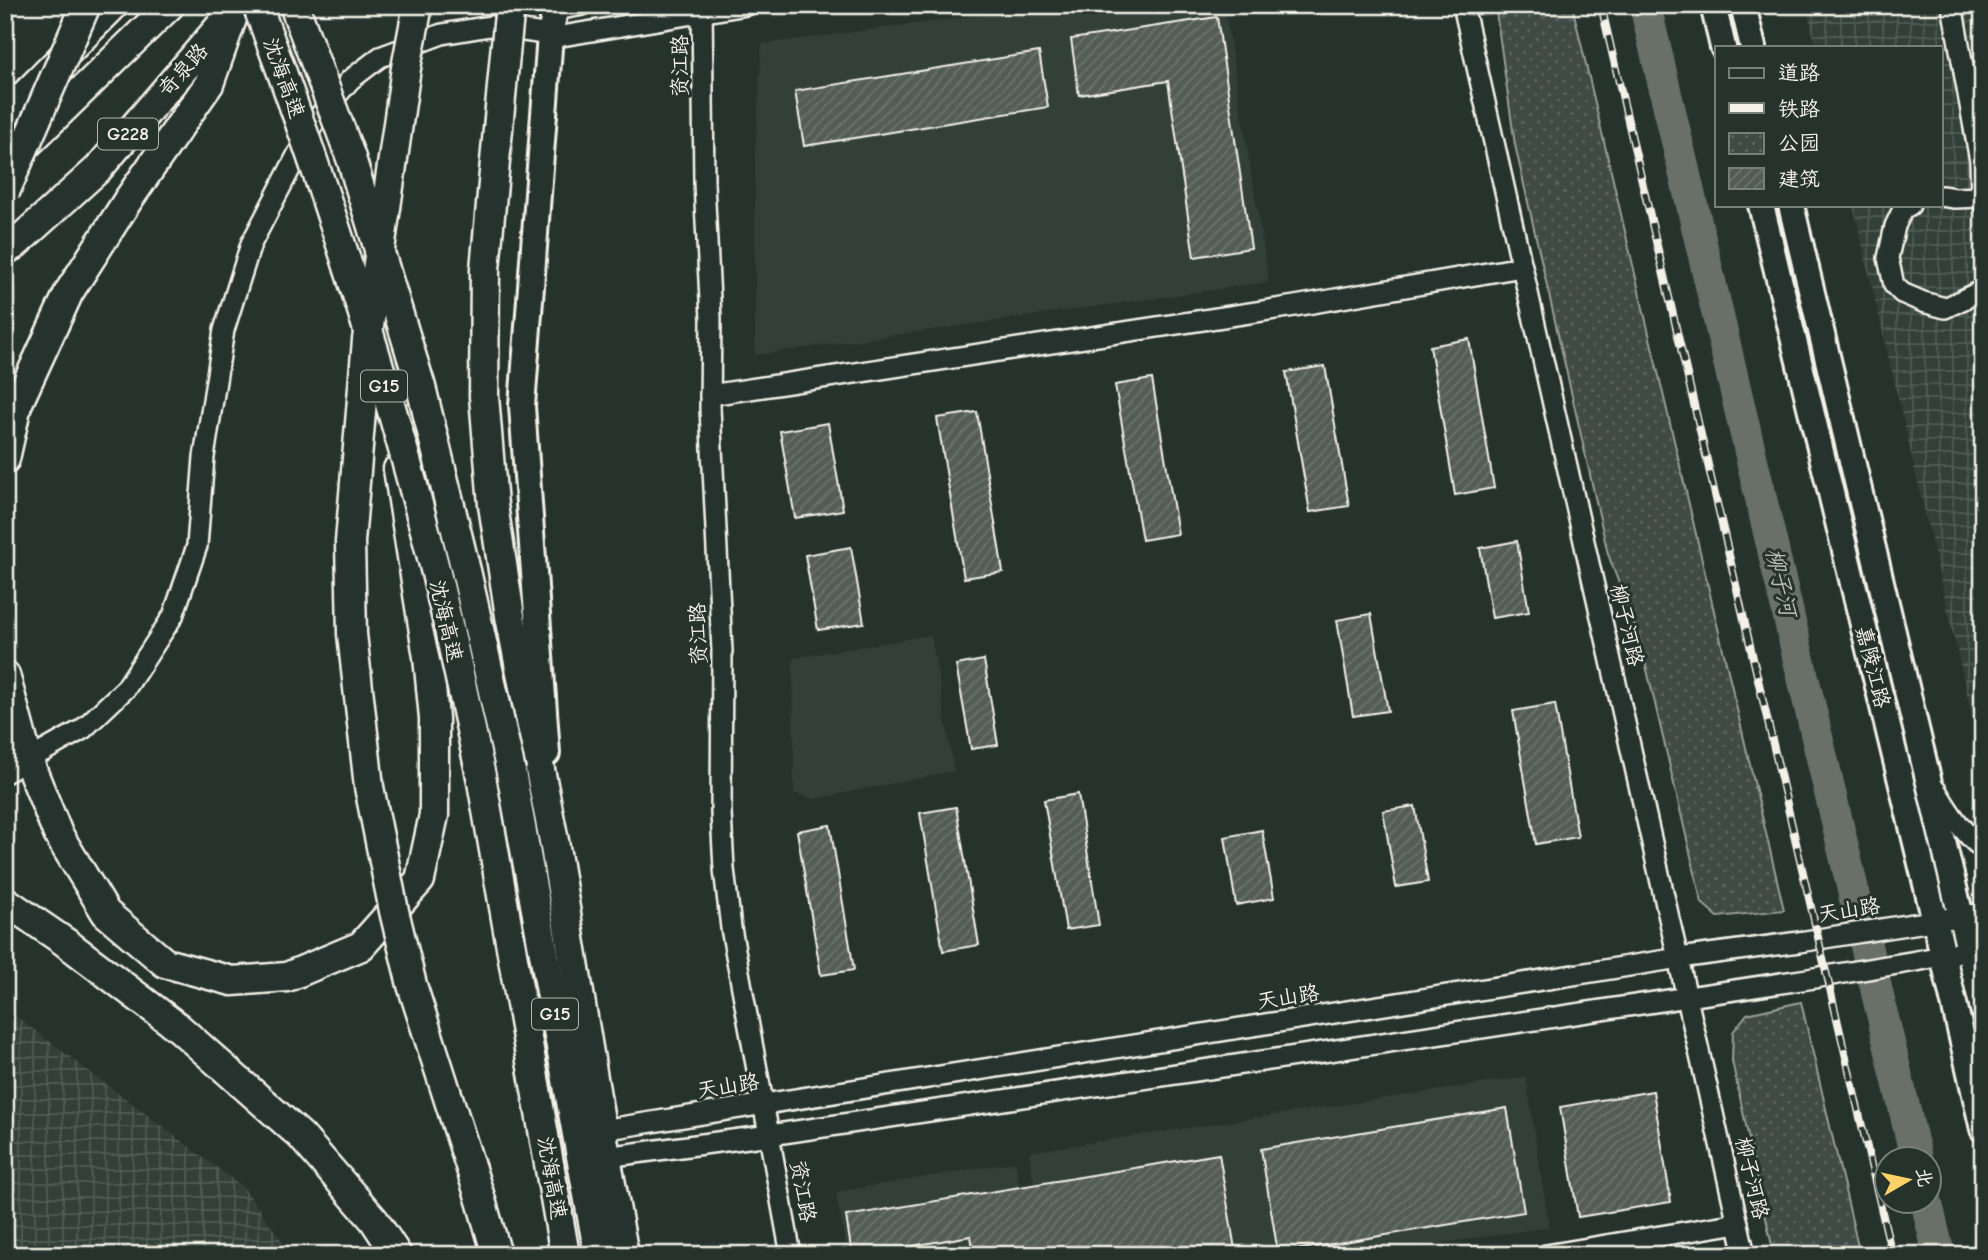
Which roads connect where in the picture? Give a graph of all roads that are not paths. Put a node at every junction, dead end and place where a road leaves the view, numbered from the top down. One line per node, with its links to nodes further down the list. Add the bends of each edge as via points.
1 (86, 5): 21 (highway, bridge)
2 (114, 5): 19 (highway)
3 (170, 5): 20 (highway, G228)
4 (294, 5): 54 (highway, 沈海高速 / G15, bridge, via 351,159 421,387 467,575 511,772)
5 (418, 5): 52 (highway, bridge, via 367,340 350,542 352,634 369,787 394,911 412,985)
6 (510, 5): 36 (highway, bridge, via 485,269 484,396 493,505 510,616)
7 (583, 5): 14 (street)
8 (747, 5): 15 (street)
9 (1463, 5): 28 (street, 柳子河路)
10 (1713, 5): 17 (main road)
11 (1743, 5): 18 (main road)
12 (1952, 5): 23 (street, via 1980,161)
13 (244, 6): 27 (highway, 奇泉路 / G228, via 98,169); 30 (highway, 沈海高速 / G15, bridge, via 290,94); 32 (highway, via 209,85 69,292 16,405)
14 (556, 8): 16 (main road)
15 (702, 9): 16 (street); 31 (street, 资江路)
16 (550, 37): 34 (street, via 490,26 442,34 380,57 350,80 315,121 251,244 223,330 204,457 197,546 173,616 126,688 83,729); 36 (main road, via 522,406)
17 (1723, 46)
18 (1753, 46)
19 (5, 115)
20 (5, 165)
21 (5, 192)
22 (1942, 196): 23 (street)
23 (1982, 200)
24 (1761, 206): 40 (main road, 嘉陵江路)
25 (1791, 206): 35 (main road, 嘉陵江路)
26 (1908, 206): 29 (street, via 1890,245 1894,285 1902,293 1945,307)
27 (5, 250)
28 (1522, 267): 31 (street); 43 (street, 柳子河路)
29 (1983, 290)
30 (386, 394): 33 (highway, bridge, via 428,657 434,718 434,815 421,880 361,946 287,977 232,981 165,963 106,913 58,834 28,760); 53 (highway, 沈海高速 / G15, bridge, via 435,570 481,776)
31 (710, 395): 46 (street, 资江路, via 722,651 723,869)
32 (5, 459)
33 (5, 675)
34 (5, 774)
35 (1929, 777): 37 (street, via 1951,816); 39 (main road, 嘉陵江路)
36 (554, 841): 49 (highway)
37 (1983, 849)
38 (5, 901): 51 (highway, via 179,1028 301,1136 374,1220)
39 (1971, 914): 40 (street, 天山路); 41 (main road, 嘉陵江路)
40 (1935, 921): 42 (main road, 嘉陵江路); 43 (street, 天山路)
41 (1976, 949): 42 (street); 45 (main road, 嘉陵江路)
42 (1942, 957): 44 (street); 47 (main road, 嘉陵江路)
43 (1679, 958): 44 (street, 柳子河路); 46 (street, 天山路)
44 (1688, 996): 48 (street); 50 (street, 柳子河路)
45 (1983, 1009)
46 (764, 1103): 48 (street, 资江路); 49 (street, 天山路)
47 (1983, 1129)
48 (770, 1135): 49 (street); 56 (street, 资江路)
49 (604, 1143): 55 (highway)
50 (1738, 1223): 57 (street); 58 (street, 柳子河路)
51 (397, 1255)
52 (497, 1255)
53 (565, 1255)
54 (599, 1255)
55 (624, 1255)
56 (792, 1255)
57 (1546, 1255)
58 (1745, 1255)

